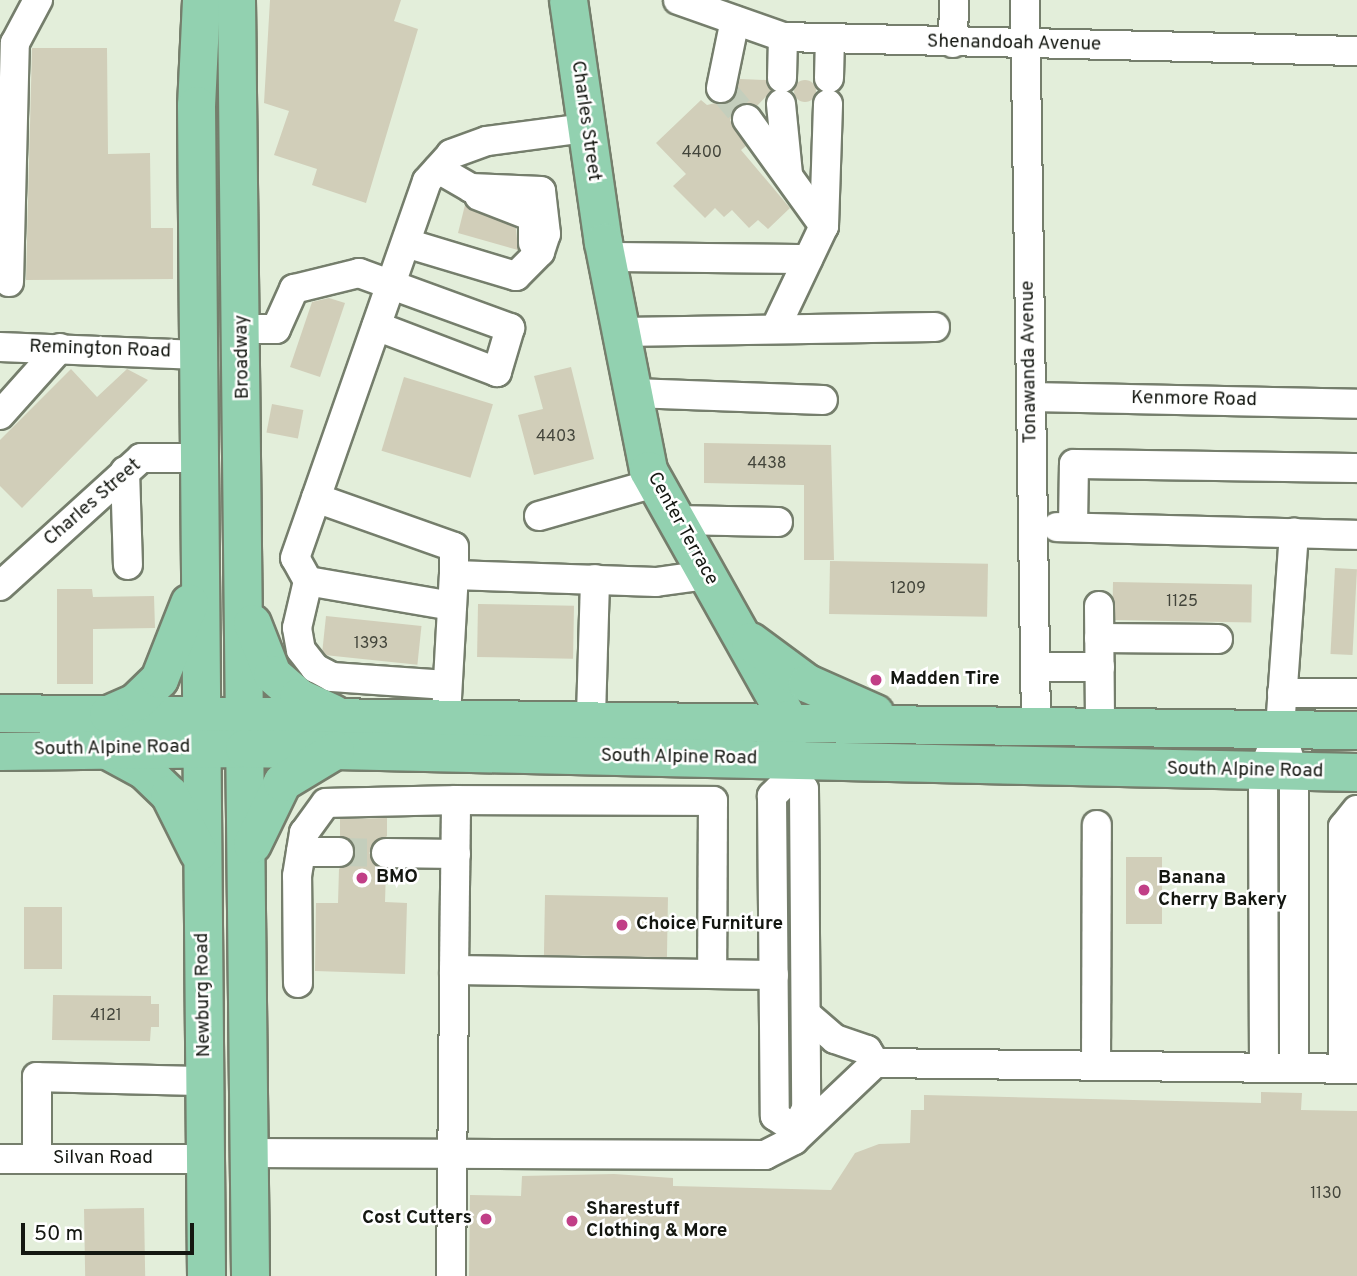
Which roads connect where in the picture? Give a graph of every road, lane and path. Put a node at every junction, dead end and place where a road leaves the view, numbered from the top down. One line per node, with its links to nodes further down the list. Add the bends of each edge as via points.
1 (38, 0): 23 (street, via 15,43)
2 (201, 0): 32 (main road)
3 (236, 0): 27 (main road, Broadway)
4 (568, 0): 16 (main road, Charles Street)
5 (678, 0): 8 (street, Shenandoah Avenue)
6 (954, 0): 11 (street)
7 (1025, 0): 12 (street, Tonawanda Avenue)
8 (735, 20): 9 (street, Shenandoah Avenue); 14 (street)
9 (783, 37): 10 (street, Shenandoah Avenue); 18 (street)
10 (830, 38): 11 (street, Shenandoah Avenue); 19 (street)
11 (953, 43): 12 (street, Shenandoah Avenue)
12 (1025, 44): 13 (street, Shenandoah Avenue); 34 (street, Tonawanda Avenue)
13 (1357, 51)
14 (721, 88)
15 (747, 119): 18 (street)
16 (586, 128): 17 (street, via 486,141 451,154); 21 (main road, Charles Street)
17 (438, 169): 20 (street, via 427,181); 20 (street, via 471,188 541,191 546,234 540,252 516,276)
18 (788, 176): 19 (street)
19 (824, 226): 22 (street)
20 (406, 243): 24 (street)
21 (604, 250): 22 (street); 29 (main road, Center Terrace)
22 (808, 259): 28 (street)
23 (9, 282)
24 (392, 282): 25 (street); 25 (street, via 510,328 497,372); 27 (street, via 359,273 320,279 294,289 276,328)
25 (376, 326): 42 (street)
26 (934, 327): 28 (street)
27 (242, 329): 57 (main road, Broadway)
28 (775, 329): 29 (street)
29 (621, 332): 33 (main road, Center Terrace)
30 (0, 348): 31 (street, Remington Road)
31 (60, 348): 32 (street, Remington Road); 37 (street)
32 (199, 355): 38 (main road)
33 (633, 393): 35 (street); 41 (main road, Center Terrace)
34 (1031, 397): 36 (street, Kenmore Road); 46 (street, Tonawanda Avenue)
35 (823, 400)
36 (1357, 404)
37 (0, 415)
38 (200, 458): 40 (street, Charles Street, via 163,454 141,458); 50 (main road)
39 (1357, 468): 47 (street, via 1074,464)
40 (125, 471): 51 (street); 56 (street, Charles Street)
41 (655, 483): 43 (street); 44 (main road, Center Terrace)
42 (316, 498): 52 (street, via 454,547); 55 (street, via 295,558)
43 (539, 516)
44 (676, 520): 45 (street); 53 (main road, Center Terrace)
45 (778, 522)
46 (1033, 526): 47 (street); 63 (street, Tonawanda Avenue)
47 (1073, 527): 48 (street)
48 (1294, 534): 49 (street); 67 (street)
49 (1357, 535)
50 (200, 542): 69 (main road, via 175,651 135,702); 76 (main road)
51 (128, 565)
52 (454, 575): 54 (street); 58 (street)
53 (706, 575): 54 (street, via 656,582); 60 (main road, Center Terrace)
54 (596, 579): 70 (street)
55 (309, 581): 58 (street); 66 (street, via 297,628 301,650 315,668 332,677)
56 (0, 586)
57 (244, 595): 77 (main road, Broadway); 78 (main road, via 272,674)
58 (452, 606): 66 (street)
59 (1098, 606): 61 (street)
60 (738, 631): 71 (main road, Center Terrace); 72 (main road, via 807,683)
61 (1099, 638): 62 (street); 64 (street)
62 (1218, 639)
63 (1035, 667): 64 (street); 73 (street, Tonawanda Avenue)
64 (1100, 667): 74 (street)
65 (1357, 693): 67 (street)
66 (447, 700): 70 (main road, South Alpine Road); 78 (main road, South Alpine Road)
67 (1281, 711): 74 (main road, South Alpine Road); 75 (main road, South Alpine Road); 82 (street)
68 (0, 713): 69 (main road, South Alpine Road)
69 (108, 714): 76 (main road, South Alpine Road)
70 (591, 716): 71 (main road, South Alpine Road)
71 (788, 719): 72 (main road, South Alpine Road); 81 (main road)
72 (906, 722): 73 (main road, South Alpine Road)
73 (1036, 725): 74 (main road, South Alpine Road)
74 (1100, 726)
75 (1357, 730)
76 (201, 731): 77 (main road, South Alpine Road); 79 (main road, South Alpine Road); 92 (main road, Newburg Road)
77 (244, 732): 78 (main road, South Alpine Road); 91 (main road)
78 (336, 733): 81 (main road, South Alpine Road); 91 (main road, via 282,782 264,809)
79 (106, 750): 80 (main road, South Alpine Road); 92 (main road, via 144,770 169,794)
80 (0, 751)
81 (787, 770): 82 (main road, South Alpine Road); 95 (street, via 772,796); 97 (street, via 804,789)
82 (1278, 772): 83 (main road, South Alpine Road); 100 (street); 101 (street)
83 (1357, 772)
84 (456, 800): 87 (street, via 327,803 304,833); 90 (street); 94 (street, via 713,801)
85 (1356, 810): 102 (street, via 1343,827)
86 (1097, 825): 99 (street)
87 (301, 852): 88 (street); 96 (street)
88 (340, 852)
89 (386, 853): 90 (street)
90 (456, 854): 93 (street)
91 (245, 864): 106 (main road)
92 (203, 865): 103 (main road, Newburg Road)
93 (454, 970): 94 (street); 105 (street)
94 (712, 974): 95 (street)
95 (774, 975): 104 (street, via 775,1116)
96 (298, 983)
97 (806, 1014): 98 (street, via 835,1039); 104 (street, via 806,1109)
98 (871, 1057): 99 (street); 104 (street)
99 (1096, 1066): 100 (street)
100 (1264, 1068): 101 (street)
101 (1294, 1068): 102 (street)
102 (1350, 1069)
103 (205, 1081): 108 (street, via 37,1077); 109 (main road, Newburg Road)
104 (793, 1134): 105 (street, via 765,1155)
105 (451, 1151): 106 (street); 112 (street)
106 (249, 1153): 111 (main road)
107 (0, 1159): 108 (street, Silvan Road)
108 (37, 1159): 109 (street, Silvan Road)
109 (205, 1159): 110 (main road, Newburg Road)
110 (206, 1276)
111 (250, 1276)
112 (451, 1276)

